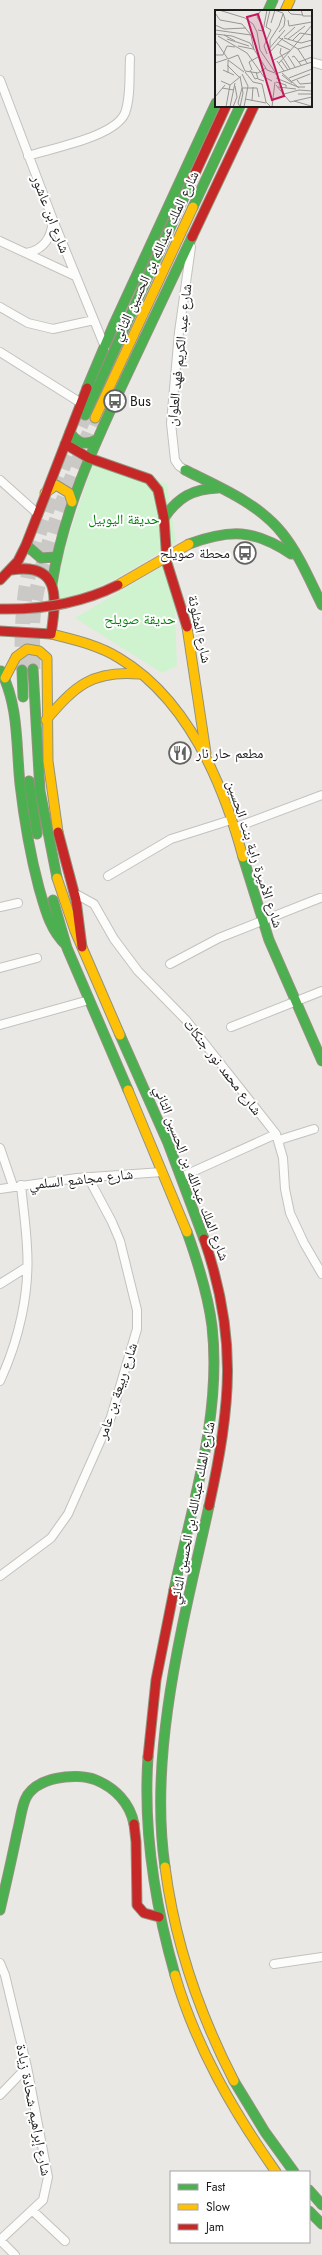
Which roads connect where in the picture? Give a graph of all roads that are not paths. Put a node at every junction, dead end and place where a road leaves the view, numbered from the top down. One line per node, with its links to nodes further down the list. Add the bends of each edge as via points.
1 (130, 58): 10 (street, via 127,102 120,121 102,133)
2 (312, 62): 3 (street)
3 (322, 65)
4 (0, 80): 5 (street, شارع ابن عاشور)
5 (4, 98): 10 (street, شارع ابن عاشور)
6 (215, 105): 18 (main road)
7 (226, 107): 21 (main road, شارع الملك عبدالله بن الحسين الثاني)
8 (240, 107): 22 (main road, شارع الملك عبدالله بن الحسين الثاني)
9 (254, 107): 12 (main road)
10 (28, 156): 11 (street, شارع ابن عاشور)
11 (53, 220): 14 (street, via 51,235 43,246 34,252); 15 (street, شارع ابن عاشور)
12 (193, 236): 24 (main road); 27 (street, شارع عبد الكريم فهد العلوان, via 179,332 171,423 175,460 178,466)
13 (0, 241): 14 (street)
14 (26, 253): 15 (street)
15 (76, 276): 17 (street, شارع ابن عاشور)
16 (0, 307): 17 (street, via 28,323 53,329)
17 (94, 320): 18 (street, شارع ابن عاشور)
18 (105, 347): 20 (main road)
19 (0, 352): 20 (street)
20 (81, 403): 23 (main road)
21 (85, 415)
22 (95, 418)
23 (70, 432): 24 (main road, via 75,440 83,444); 25 (main road)
24 (96, 440): 26 (main road)
25 (65, 444): 26 (main road, شارع المثلوثة); 30 (main road)
26 (89, 458): 31 (main road); 33 (main road, شارع المثلوثة, via 149,479 158,490)
27 (185, 470): 29 (main road)
28 (0, 480): 32 (street)
29 (222, 488): 33 (main road, via 191,490); 36 (main road, via 275,526)
30 (45, 493): 31 (main road, via 56,485 62,486 71,494); 32 (main road)
31 (72, 502): 35 (main road)
32 (38, 514): 34 (main road)
33 (164, 518): 49 (main road, شارع المثلوثة, via 167,563 184,607)
34 (26, 545): 35 (main road, via 41,558); 37 (main road)
35 (56, 557): 39 (main road)
36 (297, 558): 40 (main road); 41 (main road, bridge, via 267,537 229,532 210,535 84,599 47,608)
37 (11, 570): 38 (main road); 39 (main road, via 36,568 43,571)
38 (0, 580)
39 (52, 584): 43 (main road, via 54,612)
40 (322, 605)
41 (0, 609)
42 (2, 630): 43 (main road, شارع الأميرة راية بنت الحسين)
43 (51, 634): 47 (main road, شارع الأميرة راية بنت الحسين, via 76,639 104,650)
44 (33, 669): 61 (main road, شارع الملك عبدالله بن الحسين الثاني, via 38,766 49,843 62,897)
45 (22, 670): 52 (main road, via 27,766)
46 (2, 674): 48 (main road, via 21,651 32,649 47,658); 60 (main road, via 11,697 26,826 40,890 54,931 59,940)
47 (144, 675): 48 (main road, via 121,671 91,677 67,694); 49 (main road, شارع الأميرة راية بنت الحسين, via 182,715)
48 (46, 720): 55 (main road, via 53,805)
49 (207, 762): 51 (main road, شارع الأميرة راية بنت الحسين)
50 (322, 795): 51 (street)
51 (232, 824): 54 (street, via 171,839); 59 (main road, شارع الأميرة راية بنت الحسين)
52 (39, 842)
53 (46, 871): 60 (main road, شارع الملك عبدالله بن الحسين الثاني)
54 (108, 876)
55 (72, 891): 61 (main road, via 81,922); 72 (street, شارع محمد نور جنكات, via 94,904 114,939 138,971 186,1020)
56 (320, 898): 59 (street)
57 (18, 903): 58 (street)
58 (0, 907)
59 (262, 921): 63 (street, via 219,938); 67 (main road, شارع الأميرة راية بنت الحسين)
60 (66, 945): 66 (main road, شارع الملك عبدالله بن الحسين الثاني)
61 (82, 948): 75 (main road, شارع الملك عبدالله بن الحسين الثاني)
62 (37, 958): 64 (street)
63 (170, 964)
64 (0, 968)
65 (322, 991): 67 (street)
66 (89, 1000): 68 (street); 74 (main road, شارع الملك عبدالله بن الحسين الثاني)
67 (295, 1001): 69 (street); 70 (main road, شارع الأميرة راية بنت الحسين)
68 (0, 1026)
69 (231, 1027)
70 (322, 1061)
71 (314, 1129): 72 (street)
72 (277, 1137): 75 (street); 80 (street, شارع محمد نور جنكات, via 283,1158 290,1213)
73 (0, 1148): 77 (street)
74 (162, 1172): 76 (street, شارع مجاشع السلمي); 85 (main road, شارع الملك عبدالله بن الحسين الثاني, via 189,1232 207,1291 213,1332 214,1367 212,1409 206,1450 184,1539 152,1707 147,1801 152,1870)
75 (181, 1177): 92 (main road, شارع الملك عبدالله بن الحسين الثاني, via 204,1235 216,1275 226,1327 228,1372 222,1447 189,1596 168,1710 161,1811 165,1876 173,1922 201,2013 234,2079 258,2120)
76 (88, 1178): 77 (street, شارع مجاشع السلمي); 83 (street, شارع ربيعة بن عامر, via 120,1241 137,1310 137,1329 111,1417 68,1514 50,1538)
77 (17, 1186): 78 (street, شارع مجاشع السلمي); 79 (street, via 27,1247)
78 (0, 1188)
79 (27, 1267): 81 (street); 82 (street, via 26,1291 19,1325)
80 (322, 1274)
81 (0, 1284)
82 (0, 1381)
83 (2, 1572)
84 (0, 1910): 85 (main road, via 25,1799 31,1791 47,1782 65,1776 78,1776 104,1784 129,1806 134,1825 138,1905 144,1914)
85 (159, 1917): 91 (main road, شارع الملك عبدالله بن الحسين الثاني, via 182,1995 206,2055 240,2118)
86 (322, 1957): 88 (street)
87 (0, 1963): 89 (street, شارع إبراهيم شحادة زيادة)
88 (274, 1964)
89 (27, 2067): 90 (street); 95 (street, شارع إبراهيم شحادة زيادة, via 48,2177 44,2200)
90 (0, 2095)
91 (275, 2171)
92 (293, 2171)
93 (310, 2191): 94 (main road)
94 (322, 2205)
95 (33, 2211): 98 (street, شارع إبراهيم شحادة زيادة); 99 (street)
96 (310, 2212): 97 (main road)
97 (322, 2224)
98 (0, 2240): 100 (street)
99 (65, 2241)
100 (15, 2255)

